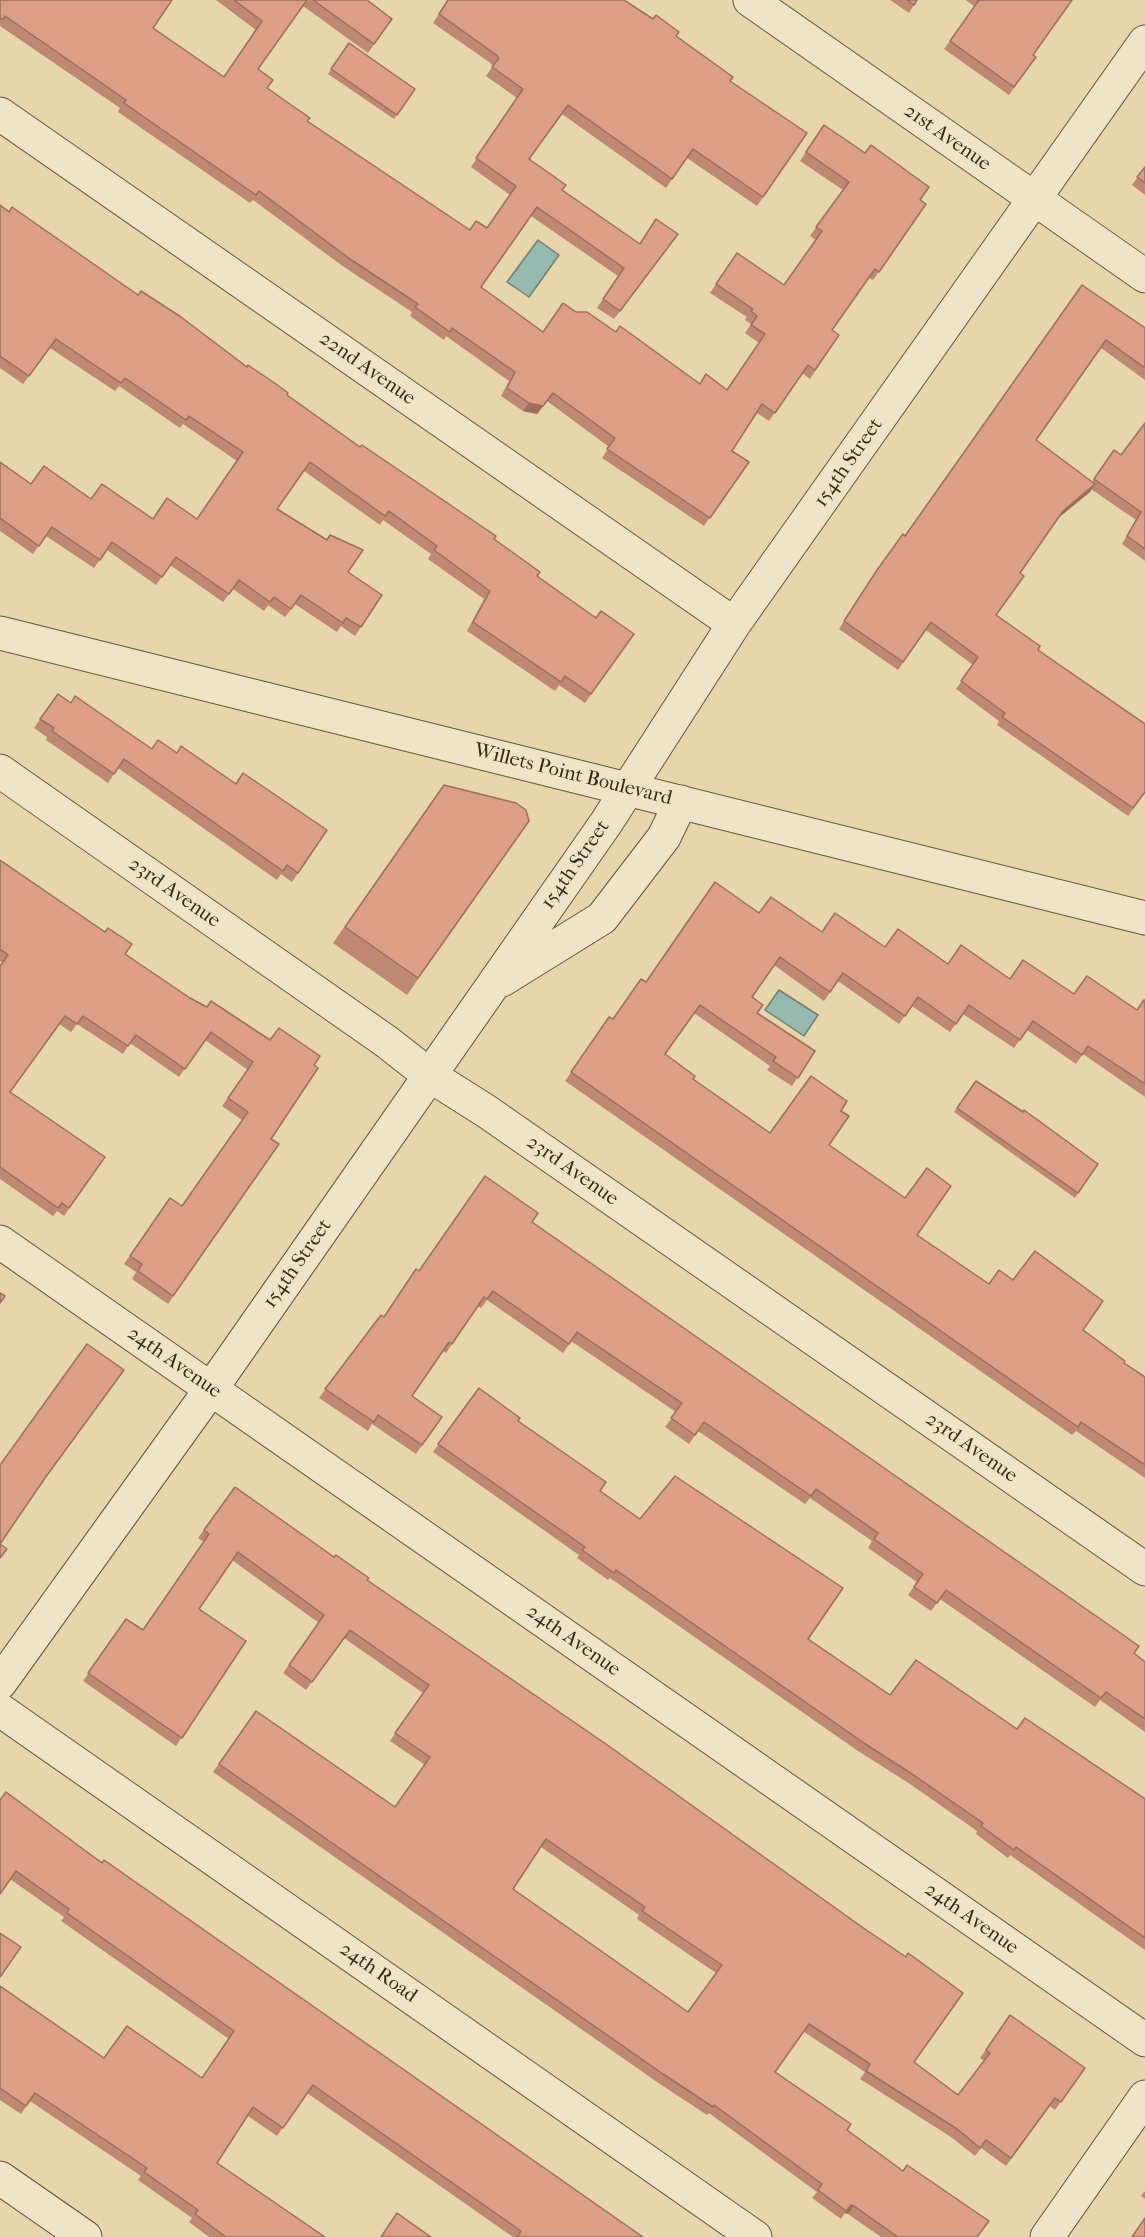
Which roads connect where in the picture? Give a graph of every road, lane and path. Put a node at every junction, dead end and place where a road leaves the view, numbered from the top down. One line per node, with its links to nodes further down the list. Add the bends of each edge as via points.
1 (750, 0): 4 (street, 21st Avenue)
2 (1145, 42): 4 (street, 154th Street)
3 (0, 114): 6 (street, 22nd Avenue)
4 (1036, 200): 5 (street, 21st Avenue); 6 (street, 154th Street)
5 (1145, 276)
6 (734, 624): 9 (street, 154th Street)
7 (0, 633): 9 (street, Willets Point Boulevard)
8 (0, 771): 13 (street, 23rd Avenue)
9 (628, 788): 10 (street, Willets Point Boulevard); 12 (street, 154th Street)
10 (681, 802): 11 (street, Willets Point Boulevard); 12 (street, via 664,837 602,918)
11 (1141, 919)
12 (489, 988): 13 (street, 154th Street)
13 (429, 1075): 15 (street, 154th Street); 16 (street, 23rd Avenue)
14 (0, 1242): 15 (street, 24th Avenue)
15 (211, 1389): 17 (street, 154th Street); 19 (street, 24th Avenue)
16 (1145, 1569)
17 (0, 1683)
18 (0, 1710): 23 (street, 24th Road)
19 (1145, 2040)
20 (1145, 2097): 24 (street)
21 (0, 2178): 22 (street)
22 (85, 2237)
23 (755, 2237)
24 (1047, 2237)

